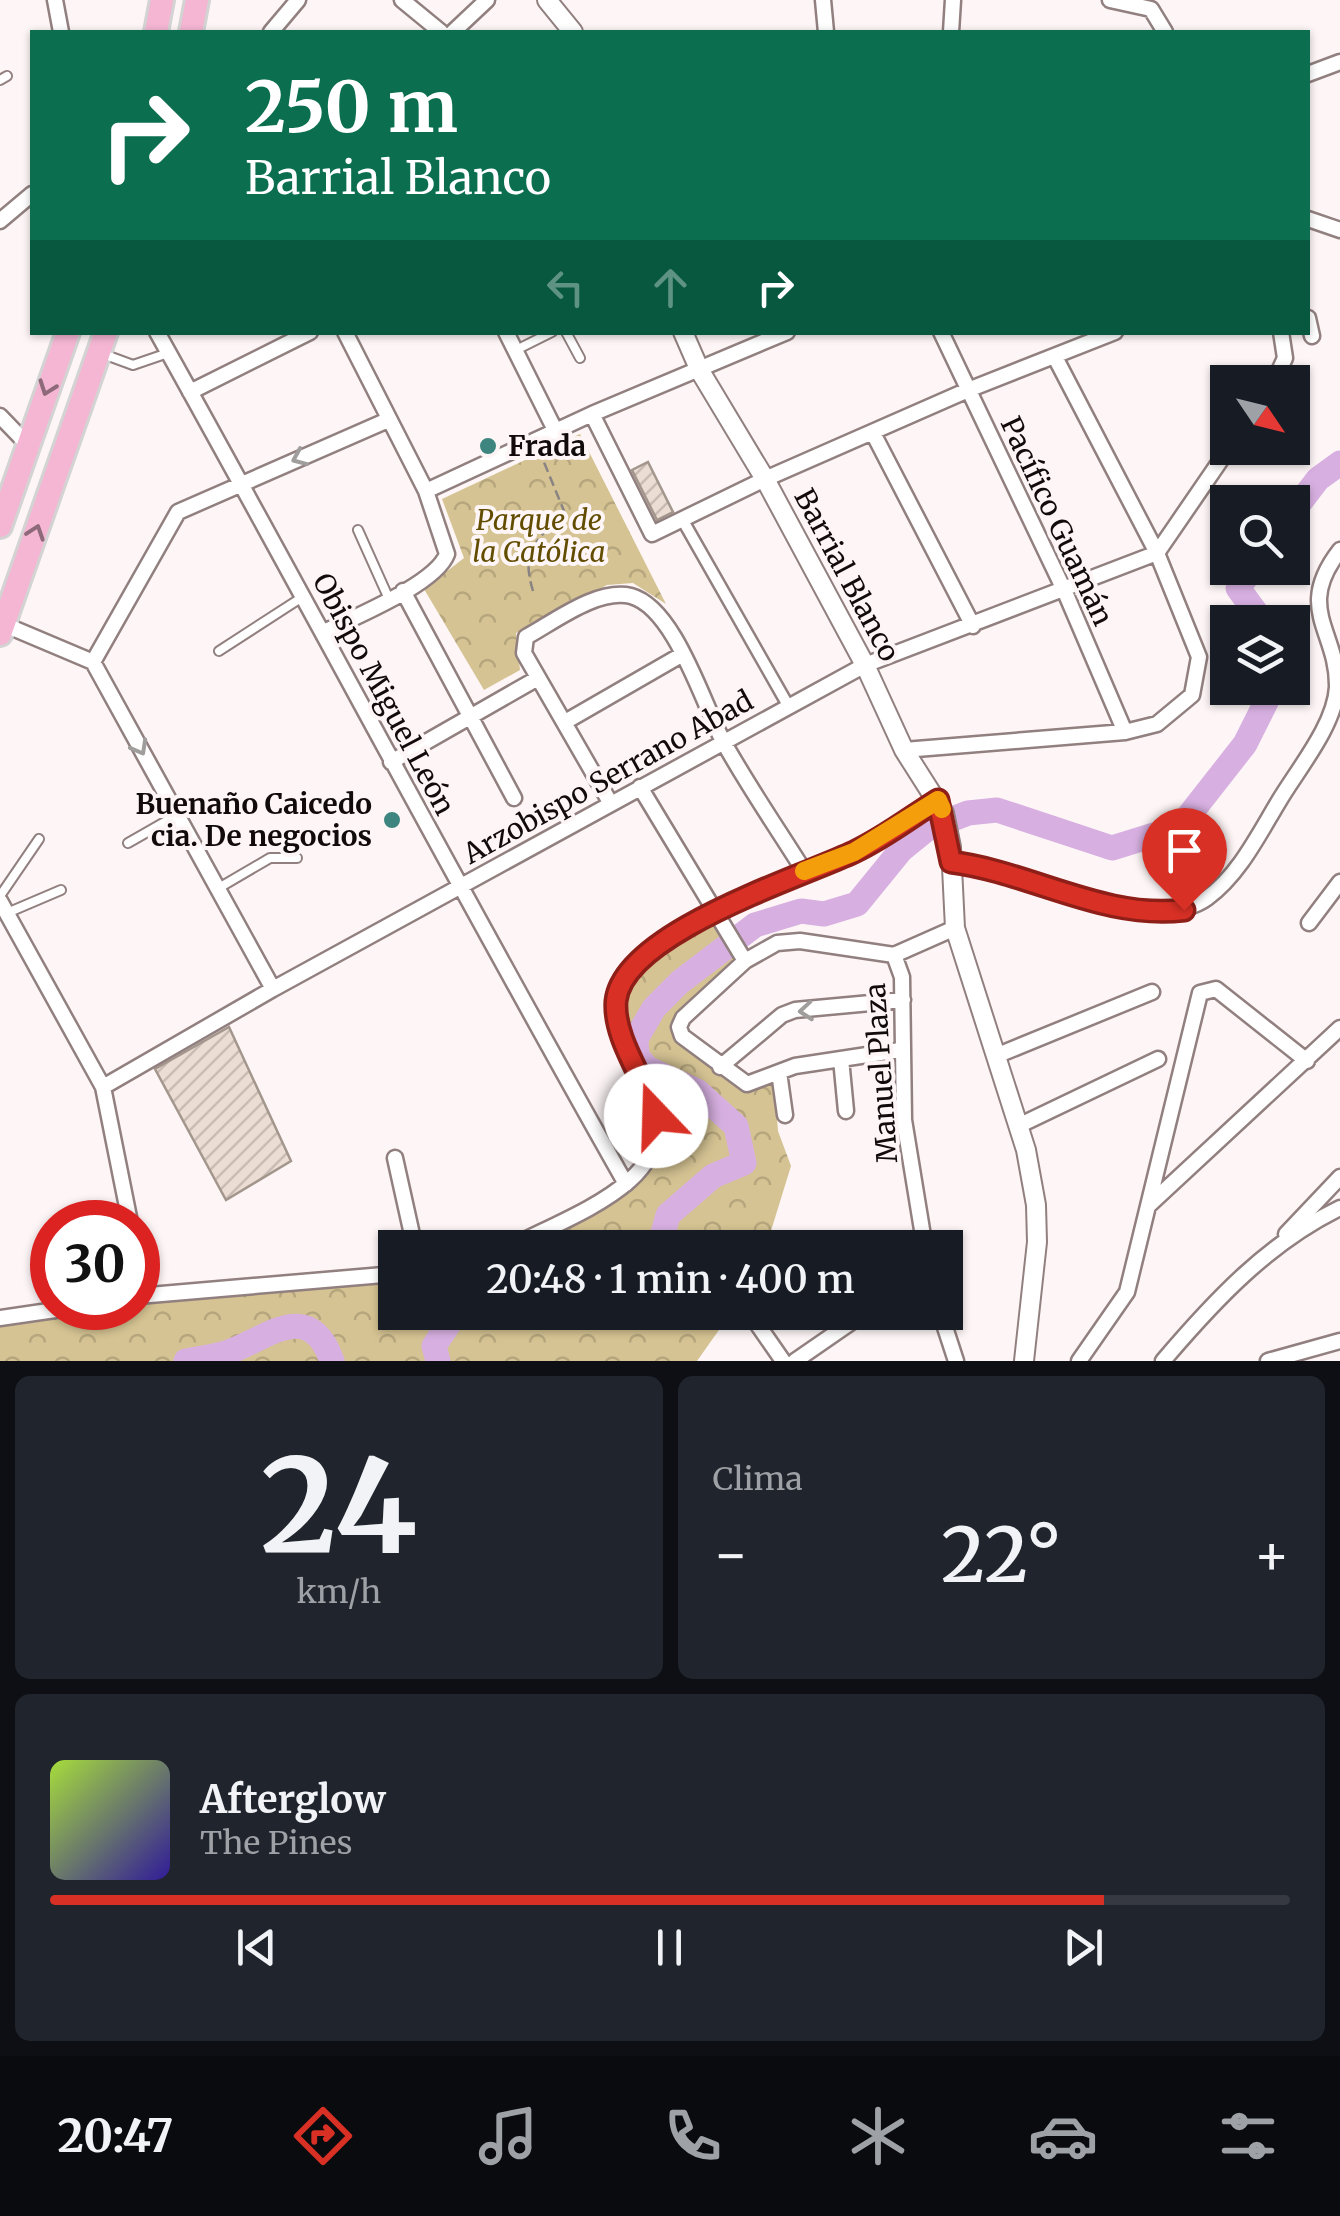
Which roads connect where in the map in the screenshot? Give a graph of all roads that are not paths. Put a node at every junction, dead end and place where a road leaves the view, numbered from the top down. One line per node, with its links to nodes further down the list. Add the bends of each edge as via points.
1 (55, 0): 11 (street)
2 (162, 0): 12 (main road)
3 (197, 0): 13 (main road)
4 (298, 0): 14 (street)
5 (402, 0): 15 (street)
6 (487, 0): 16 (street)
7 (953, 0): 19 (street)
8 (1110, 0): 20 (street, via 1145,6)
9 (822, 1): 18 (street)
10 (555, 2): 17 (street)
11 (61, 30)
12 (156, 30)
13 (191, 30)
14 (273, 30)
15 (439, 30)
16 (455, 30)
17 (573, 30)
18 (826, 30)
19 (951, 30)
20 (1164, 30)
21 (1340, 62): 22 (street)
22 (1310, 73)
23 (30, 196): 25 (street)
24 (1310, 220): 26 (street)
25 (0, 222)
26 (1340, 230)
27 (1310, 327): 40 (street)
28 (67, 335): 55 (main road, one-way to 55)
29 (159, 335): 43 (street, Obispo Miguel León)
30 (304, 335): 49 (street)
31 (347, 335): 52 (street)
32 (508, 335): 42 (street)
33 (546, 335): 42 (lane)
34 (568, 335): 45 (lane)
35 (684, 335): 47 (street, Barrial Blanco)
36 (780, 335): 47 (street)
37 (942, 335): 48 (street, Pacífico Guamán)
38 (1108, 335): 44 (street)
39 (1281, 335): 46 (street)
40 (1312, 336)
41 (103, 342): 43 (lane, via 134,366); 69 (main road, one-way to 41)
42 (516, 350): 53 (street)
43 (168, 353): 49 (street, Obispo Miguel León)
44 (1055, 357): 48 (street); 64 (street)
45 (580, 358)
46 (1282, 365)
47 (700, 371): 50 (street); 57 (street, Barrial Blanco)
48 (968, 390): 54 (street); 65 (street, Pacífico Guamán)
49 (190, 392): 58 (street, Obispo Miguel León)
50 (592, 414): 53 (street); 60 (street, via 649,532)
51 (0, 416): 55 (street)
52 (388, 420): 58 (street, one-way to 58); 59 (street)
53 (555, 430): 59 (street)
54 (873, 433): 57 (street); 68 (street)
55 (27, 444): 61 (main road)
56 (1217, 465): 64 (street)
57 (765, 479): 60 (street); 74 (street, Barrial Blanco)
58 (241, 483): 67 (street, Obispo Miguel León); 73 (street, via 174,516)
59 (426, 491): 66 (street, via 447,554 442,565)
60 (682, 519): 76 (street)
61 (0, 526)
62 (358, 530): 66 (lane)
63 (1340, 550): 90 (street, via 1320,590 1319,616 1337,677 1334,706 1256,839 1206,900 1155,914 1082,898)
64 (1157, 553): 65 (street, Arzobispo Serrano Abad); 79 (street, via 1199,657 1198,678 1180,710)
65 (1065, 592): 68 (street, Arzobispo Serrano Abad); 79 (street, Pacífico Guamán)
66 (396, 595): 70 (street); 77 (street)
67 (304, 596): 70 (street, Obispo Miguel León); 71 (lane)
68 (973, 626): 74 (street, Arzobispo Serrano Abad)
69 (2, 628): 73 (street)
70 (324, 632): 82 (street, Obispo Miguel León)
71 (219, 651)
72 (683, 654): 75 (street, via 647,604 617,594 526,637 524,653); 78 (street); 80 (street)
73 (94, 662): 87 (street, one-way to 87)
74 (865, 665): 76 (street, Arzobispo Serrano Abad); 81 (street, Barrial Blanco)
75 (538, 678): 77 (street); 78 (street)
76 (789, 707): 80 (street, Arzobispo Serrano Abad)
77 (472, 715): 82 (street); 84 (street)
78 (566, 722): 85 (street)
79 (1126, 732): 81 (street)
80 (723, 740): 83 (street, Arzobispo Serrano Abad); 92 (street)
81 (904, 750): 86 (street, Barrial Blanco)
82 (390, 762): 94 (street, Obispo Miguel León)
83 (640, 788): 85 (street, Arzobispo Serrano Abad); 98 (street)
84 (514, 798)
85 (611, 804): 94 (street, Arzobispo Serrano Abad)
86 (941, 806): 90 (street, Barrial Blanco); 92 (street)
87 (177, 815): 89 (lane); 95 (street)
88 (39, 839): 97 (lane)
89 (128, 843)
90 (951, 854): 100 (street, Barrial Blanco)
91 (297, 858): 95 (lane, via 270,858)
92 (804, 871): 98 (street)
93 (1340, 882): 99 (street)
94 (458, 888): 103 (street, Arzobispo Serrano Abad); 120 (street, Obispo Miguel León)
95 (217, 889): 103 (street)
96 (61, 890): 97 (lane)
97 (2, 903): 114 (street)
98 (716, 918): 102 (street); 120 (street, via 641,958 624,976 618,1023 657,1131 643,1167)
99 (1309, 922)
100 (955, 928): 101 (street); 108 (street, Barrial Blanco)
101 (894, 955): 102 (street, via 788,940); 105 (street, Manuel Plaza)
102 (742, 957): 112 (street, via 679,1027)
103 (272, 988): 114 (street, Arzobispo Serrano Abad)
104 (1152, 992): 108 (street)
105 (902, 1000): 107 (street, Manuel Plaza); 112 (street, one-way to 112, via 794,1010)
106 (1340, 1028): 111 (street)
107 (900, 1050): 110 (street); 126 (street, Manuel Plaza)
108 (998, 1055): 117 (street, Barrial Blanco)
109 (1158, 1058): 117 (street)
110 (840, 1059): 113 (street); 115 (street)
111 (1307, 1061): 122 (street); 122 (street, via 1216,989 1200,993)
112 (720, 1067): 113 (street, via 747,1084)
113 (779, 1072): 116 (street)
114 (104, 1087): 121 (street)
115 (846, 1111)
116 (785, 1115)
117 (1018, 1126): 132 (street, Barrial Blanco, via 1036,1205)
118 (395, 1158): 124 (street)
119 (1340, 1177): 127 (street)
120 (626, 1184): 125 (street)
121 (126, 1200)
122 (1148, 1207): 143 (street, via 1120,1308)
123 (1340, 1208): 127 (street)
124 (411, 1230)
125 (542, 1230)
126 (922, 1230)
127 (1269, 1252): 144 (street, via 1208,1307)
128 (378, 1275): 129 (street)
129 (160, 1293)
130 (30, 1314): 131 (street)
131 (0, 1318)
132 (1027, 1324): 141 (street); 142 (street)
133 (761, 1330): 138 (street)
134 (840, 1330): 139 (street)
135 (946, 1330): 140 (street)
136 (1340, 1341): 137 (street)
137 (1317, 1354): 145 (street)
138 (783, 1361)
139 (794, 1361)
140 (956, 1361)
141 (1012, 1361)
142 (1024, 1361)
143 (1079, 1361)
144 (1163, 1361)
145 (1268, 1361)

